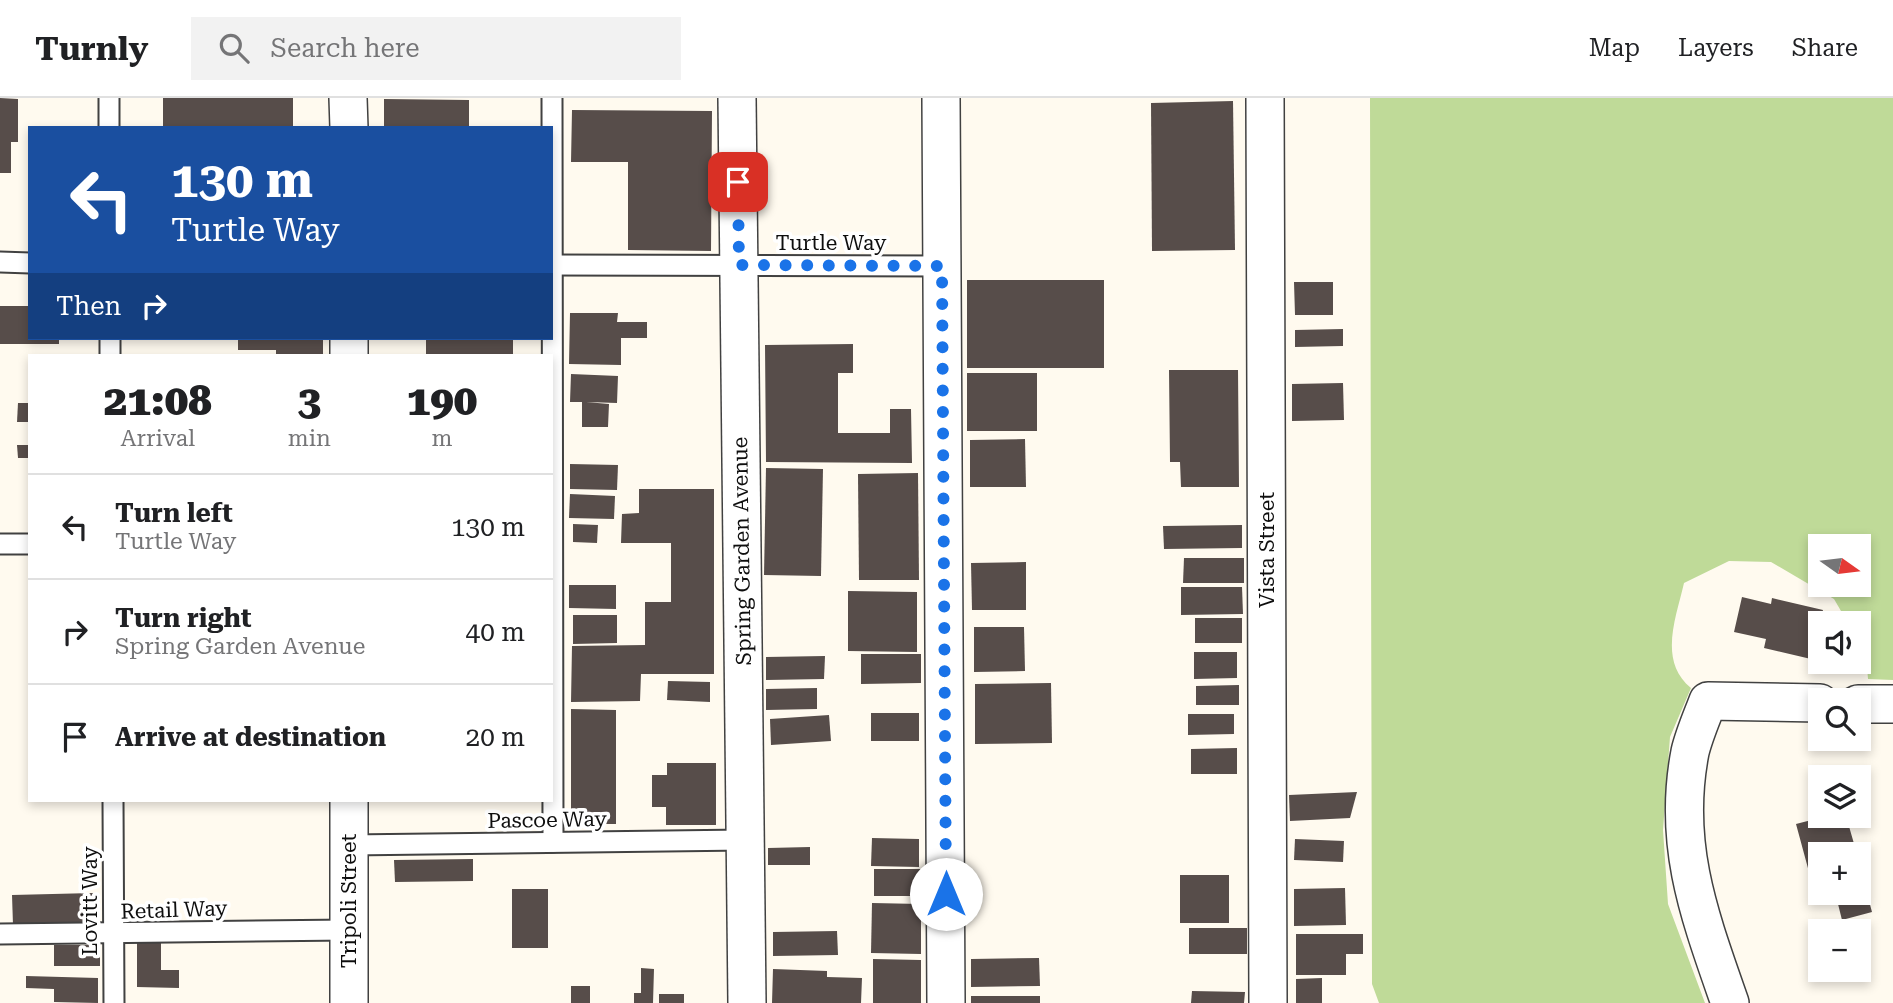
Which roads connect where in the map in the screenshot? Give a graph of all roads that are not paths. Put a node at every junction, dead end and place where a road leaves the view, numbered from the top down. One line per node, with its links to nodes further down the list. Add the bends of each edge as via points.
1 (109, 98): 7 (lane)
2 (348, 98): 8 (street)
3 (552, 98): 9 (lane)
4 (737, 98): 13 (street, Spring Garden Avenue)
5 (940, 98): 14 (street)
6 (1265, 98): 33 (street, Vista Street)
7 (109, 126)
8 (349, 126)
9 (552, 126)
10 (0, 262): 11 (lane)
11 (28, 263)
12 (553, 265): 13 (lane, Turtle Way)
13 (739, 265): 14 (lane, Turtle Way); 23 (street, Spring Garden Avenue)
14 (942, 266): 32 (street)
15 (0, 544): 16 (lane)
16 (28, 544)
17 (1808, 703): 34 (street, via 1708,701 1691,750 1683,819 1695,902)
18 (1871, 704): 19 (street)
19 (1893, 704)
20 (113, 802): 28 (lane, Lovitt Way)
21 (349, 802): 25 (street, Tripoli Street)
22 (553, 802): 24 (lane)
23 (745, 840): 24 (lane, Pascoe Way); 31 (street, Spring Garden Avenue)
24 (553, 842): 25 (lane, Pascoe Way)
25 (349, 845): 26 (street, Tripoli Street)
26 (349, 930): 28 (lane, Retail Way); 30 (street, Tripoli Street)
27 (0, 934): 28 (lane, Retail Way)
28 (113, 934): 29 (lane, Lovitt Way)
29 (114, 1003)
30 (349, 1003)
31 (747, 1003)
32 (946, 1003)
33 (1268, 1003)
34 (1730, 1003)

